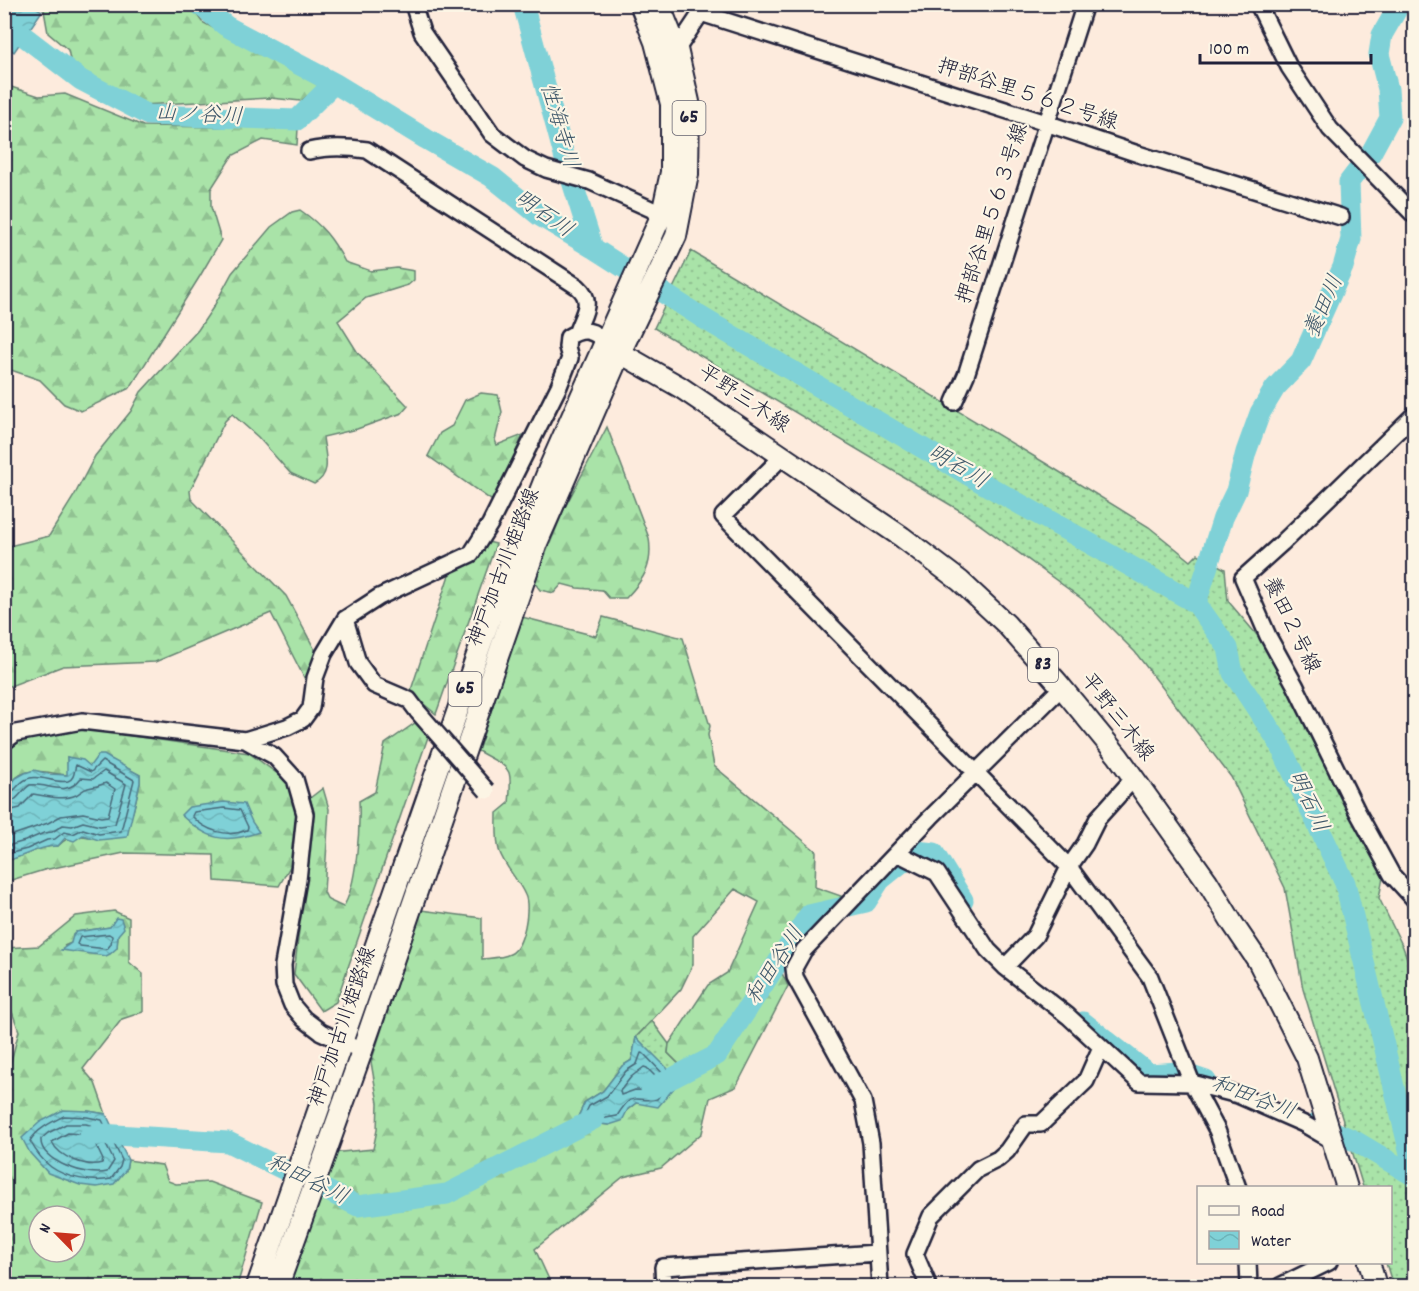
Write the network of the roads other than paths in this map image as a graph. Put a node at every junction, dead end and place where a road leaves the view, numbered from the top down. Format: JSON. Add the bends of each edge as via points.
{"nodes":[{"id":1,"x":413,"y":4,"type":"edge"},
{"id":2,"x":640,"y":4,"type":"edge"},
{"id":3,"x":659,"y":4,"type":"edge"},
{"id":4,"x":1085,"y":4,"type":"edge"},
{"id":5,"x":1258,"y":4,"type":"edge"},
{"id":6,"x":702,"y":9,"type":"edge"},
{"id":7,"x":677,"y":49,"type":"junction"},
{"id":8,"x":1046,"y":123,"type":"junction"},
{"id":9,"x":309,"y":151,"type":"dead end"},
{"id":10,"x":1414,"y":215,"type":"edge"},
{"id":11,"x":1341,"y":217,"type":"dead end"},
{"id":12,"x":660,"y":219,"type":"junction"},
{"id":13,"x":628,"y":315,"type":"junction"},
{"id":14,"x":577,"y":331,"type":"junction"},
{"id":15,"x":613,"y":348,"type":"junction"},
{"id":16,"x":954,"y":402,"type":"dead end"},
{"id":17,"x":1414,"y":415,"type":"edge"},
{"id":18,"x":783,"y":456,"type":"junction"},
{"id":19,"x":345,"y":619,"type":"junction"},
{"id":20,"x":1061,"y":688,"type":"junction"},
{"id":21,"x":245,"y":740,"type":"junction"},
{"id":22,"x":4,"y":742,"type":"edge"},
{"id":23,"x":975,"y":773,"type":"junction"},
{"id":24,"x":1133,"y":779,"type":"junction"},
{"id":25,"x":487,"y":791,"type":"dead end"},
{"id":26,"x":897,"y":853,"type":"junction"},
{"id":27,"x":1069,"y":867,"type":"junction"},
{"id":28,"x":1414,"y":899,"type":"edge"},
{"id":29,"x":1005,"y":967,"type":"junction"},
{"id":30,"x":342,"y":1041,"type":"junction"},
{"id":31,"x":1101,"y":1047,"type":"junction"},
{"id":32,"x":362,"y":1051,"type":"junction"},
{"id":33,"x":1192,"y":1083,"type":"junction"},
{"id":34,"x":1331,"y":1134,"type":"junction"},
{"id":35,"x":1237,"y":1186,"type":"edge"},
{"id":36,"x":1346,"y":1186,"type":"edge"},
{"id":37,"x":877,"y":1253,"type":"junction"},
{"id":38,"x":1248,"y":1264,"type":"edge"},
{"id":39,"x":1327,"y":1264,"type":"edge"},
{"id":40,"x":1369,"y":1264,"type":"edge"},
{"id":41,"x":257,"y":1287,"type":"edge"},
{"id":42,"x":278,"y":1287,"type":"edge"},
{"id":43,"x":664,"y":1287,"type":"edge"},
{"id":44,"x":880,"y":1287,"type":"edge"},
{"id":45,"x":924,"y":1287,"type":"edge"},
{"id":46,"x":1249,"y":1287,"type":"edge"},
{"id":47,"x":1280,"y":1287,"type":"edge"},
{"id":48,"x":1376,"y":1287,"type":"edge"}],
"edges":[{"from":1,"to":12,"type":"street","via":[[422,32],[492,134],[525,159],[589,181]]},
{"from":2,"to":12,"type":"main road","name":"神戸加古川姫路線","number":"65","via":[[655,42],[671,104],[671,172]]},
{"from":3,"to":7,"type":"main road","name":"神戸加古川姫路線","number":"65"},
{"from":4,"to":8,"type":"street","name":"押部谷里５６３号線"},
{"from":5,"to":10,"type":"street","via":[[1289,67],[1330,129]]},
{"from":6,"to":7,"type":"street"},
{"from":6,"to":8,"type":"street","name":"押部谷里５６２号線"},
{"from":7,"to":13,"type":"main road","name":"神戸加古川姫路線","number":"65","via":[[689,102],[688,174],[676,236]]},
{"from":8,"to":11,"type":"street","name":"押部谷里５６２号線"},
{"from":8,"to":16,"type":"street","name":"押部谷里５６３号線"},
{"from":9,"to":14,"type":"street","via":[[347,147],[367,150],[578,287],[588,301]]},
{"from":12,"to":13,"type":"main road","name":"神戸加古川姫路線","number":"65"},
{"from":13,"to":15,"type":"main road","name":"神戸加古川姫路線","number":"65"},
{"from":14,"to":15,"type":"street","via":[[596,333]]},
{"from":14,"to":19,"type":"street","name":"神戸加古川姫路線","via":[[568,337],[570,358],[559,386],[471,554],[379,597]]},
{"from":15,"to":18,"type":"main road","name":"平野三木線","number":"83","via":[[680,387]]},
{"from":15,"to":30,"type":"main road","name":"神戸加古川姫路線","number":"65","via":[[550,466],[491,615]]},
{"from":15,"to":32,"type":"main road","name":"神戸加古川姫路線","number":"65","via":[[537,543]]},
{"from":17,"to":28,"type":"street","name":"養田２号線","via":[[1243,578],[1268,636],[1357,811],[1392,875]]},
{"from":18,"to":20,"type":"main road","name":"平野三木線","number":"83","via":[[960,581],[1006,624]]},
{"from":18,"to":23,"type":"street","via":[[723,516]]},
{"from":19,"to":21,"type":"street","name":"神戸加古川姫路線","via":[[324,654],[315,678],[311,708],[303,720]]},
{"from":19,"to":25,"type":"street","bridge":true,"via":[[358,663],[374,685],[409,700]]},
{"from":20,"to":23,"type":"street"},
{"from":20,"to":24,"type":"main road","name":"平野三木線","number":"83"},
{"from":21,"to":22,"type":"street","name":"神戸加古川姫路線","via":[[82,722],[16,733]]},
{"from":21,"to":30,"type":"street","name":"神戸加古川姫路線","via":[[274,756],[295,779],[305,814],[283,965],[284,985],[292,1005],[304,1019]]},
{"from":23,"to":26,"type":"street"},
{"from":23,"to":27,"type":"street"},
{"from":24,"to":27,"type":"street","via":[[1098,818]]},
{"from":24,"to":34,"type":"main road","name":"平野三木線","number":"83","via":[[1207,881],[1258,961],[1307,1058]]},
{"from":26,"to":29,"type":"street","via":[[937,873],[988,950]]},
{"from":26,"to":37,"type":"street","via":[[804,950],[794,968],[816,1018],[863,1101],[871,1143]]},
{"from":27,"to":29,"type":"street","via":[[1035,936]]},
{"from":27,"to":33,"type":"street","via":[[1150,977]]},
{"from":29,"to":31,"type":"street"},
{"from":30,"to":32,"type":"street"},
{"from":30,"to":41,"type":"main road","name":"神戸加古川姫路線","number":"65"},
{"from":31,"to":33,"type":"street","via":[[1139,1082]]},
{"from":31,"to":45,"type":"street","via":[[1086,1081],[1041,1124],[1026,1124],[1007,1151],[978,1169],[931,1216],[915,1254],[927,1282]]},
{"from":32,"to":42,"type":"main road","name":"神戸加古川姫路線","number":"65"},
{"from":33,"to":34,"type":"street","via":[[1238,1095]]},
{"from":33,"to":35,"type":"street","via":[[1216,1130]]},
{"from":34,"to":36,"type":"main road","name":"平野三木線","number":"83"},
{"from":37,"to":43,"type":"street","via":[[663,1267]]},
{"from":37,"to":44,"type":"street"},
{"from":38,"to":46,"type":"street"},
{"from":39,"to":47,"type":"street"},
{"from":40,"to":48,"type":"main road"}]}
